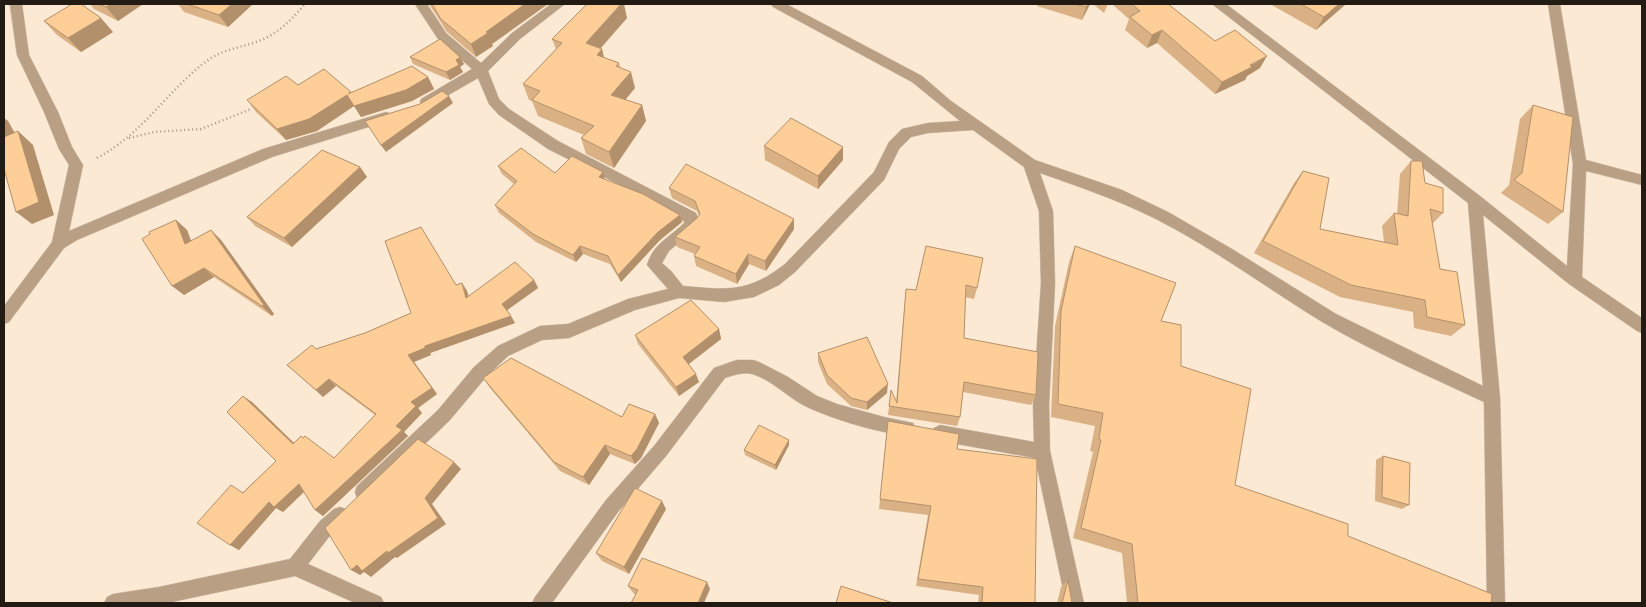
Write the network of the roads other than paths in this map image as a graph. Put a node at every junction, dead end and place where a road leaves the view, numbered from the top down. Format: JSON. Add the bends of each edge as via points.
{"nodes":[{"id":1,"x":16,"y":4,"type":"edge"},
{"id":2,"x":421,"y":4,"type":"edge"},
{"id":3,"x":559,"y":4,"type":"edge"},
{"id":4,"x":777,"y":4,"type":"edge"},
{"id":5,"x":1218,"y":4,"type":"edge"},
{"id":6,"x":1554,"y":4,"type":"edge"},
{"id":7,"x":481,"y":70,"type":"junction"},
{"id":8,"x":418,"y":106,"type":"edge"},
{"id":9,"x":400,"y":112,"type":"edge"},
{"id":10,"x":976,"y":125,"type":"junction"},
{"id":11,"x":1030,"y":164,"type":"junction"},
{"id":12,"x":1580,"y":164,"type":"junction"},
{"id":13,"x":1642,"y":180,"type":"edge"},
{"id":14,"x":1476,"y":200,"type":"junction"},
{"id":15,"x":58,"y":244,"type":"junction"},
{"id":16,"x":1574,"y":280,"type":"junction"},
{"id":17,"x":679,"y":292,"type":"junction"},
{"id":18,"x":4,"y":317,"type":"edge"},
{"id":19,"x":1642,"y":326,"type":"edge"},
{"id":20,"x":1492,"y":398,"type":"junction"},
{"id":21,"x":1042,"y":451,"type":"junction"},
{"id":22,"x":295,"y":567,"type":"junction"},
{"id":23,"x":112,"y":603,"type":"edge"},
{"id":24,"x":376,"y":603,"type":"edge"},
{"id":25,"x":542,"y":603,"type":"edge"},
{"id":26,"x":1075,"y":603,"type":"edge"},
{"id":27,"x":1496,"y":603,"type":"edge"}],
"edges":[{"from":1,"to":15,"type":"street","via":[[23,55],[76,166]]},
{"from":2,"to":7,"type":"street","via":[[442,36]]},
{"from":3,"to":7,"type":"street","via":[[516,36]]},
{"from":4,"to":10,"type":"street","via":[[916,79]]},
{"from":5,"to":14,"type":"street"},
{"from":6,"to":12,"type":"street"},
{"from":7,"to":8,"type":"street"},
{"from":7,"to":17,"type":"street","via":[[494,101],[533,133],[691,217],[693,223],[688,230],[662,248],[655,257],[654,265]]},
{"from":9,"to":15,"type":"street","via":[[268,152]]},
{"from":10,"to":11,"type":"street"},
{"from":10,"to":17,"type":"street","via":[[928,128],[907,133],[894,146],[879,176],[774,281],[754,291],[724,296]]},
{"from":11,"to":20,"type":"street","via":[[1117,194],[1163,216],[1331,319]]},
{"from":11,"to":21,"type":"street","via":[[1046,211],[1048,283],[1041,405]]},
{"from":12,"to":13,"type":"street"},
{"from":12,"to":16,"type":"street"},
{"from":14,"to":16,"type":"street"},
{"from":14,"to":20,"type":"street"},
{"from":15,"to":18,"type":"street"},
{"from":16,"to":19,"type":"street"},
{"from":17,"to":22,"type":"street","via":[[633,304],[569,331],[540,332],[503,351],[480,372],[444,415],[326,527]]},
{"from":20,"to":27,"type":"street"},
{"from":21,"to":25,"type":"street","via":[[884,425],[811,401],[753,367],[731,368],[720,373],[660,451],[612,506]]},
{"from":21,"to":26,"type":"street"},
{"from":22,"to":23,"type":"street"},
{"from":22,"to":24,"type":"street"}]}
